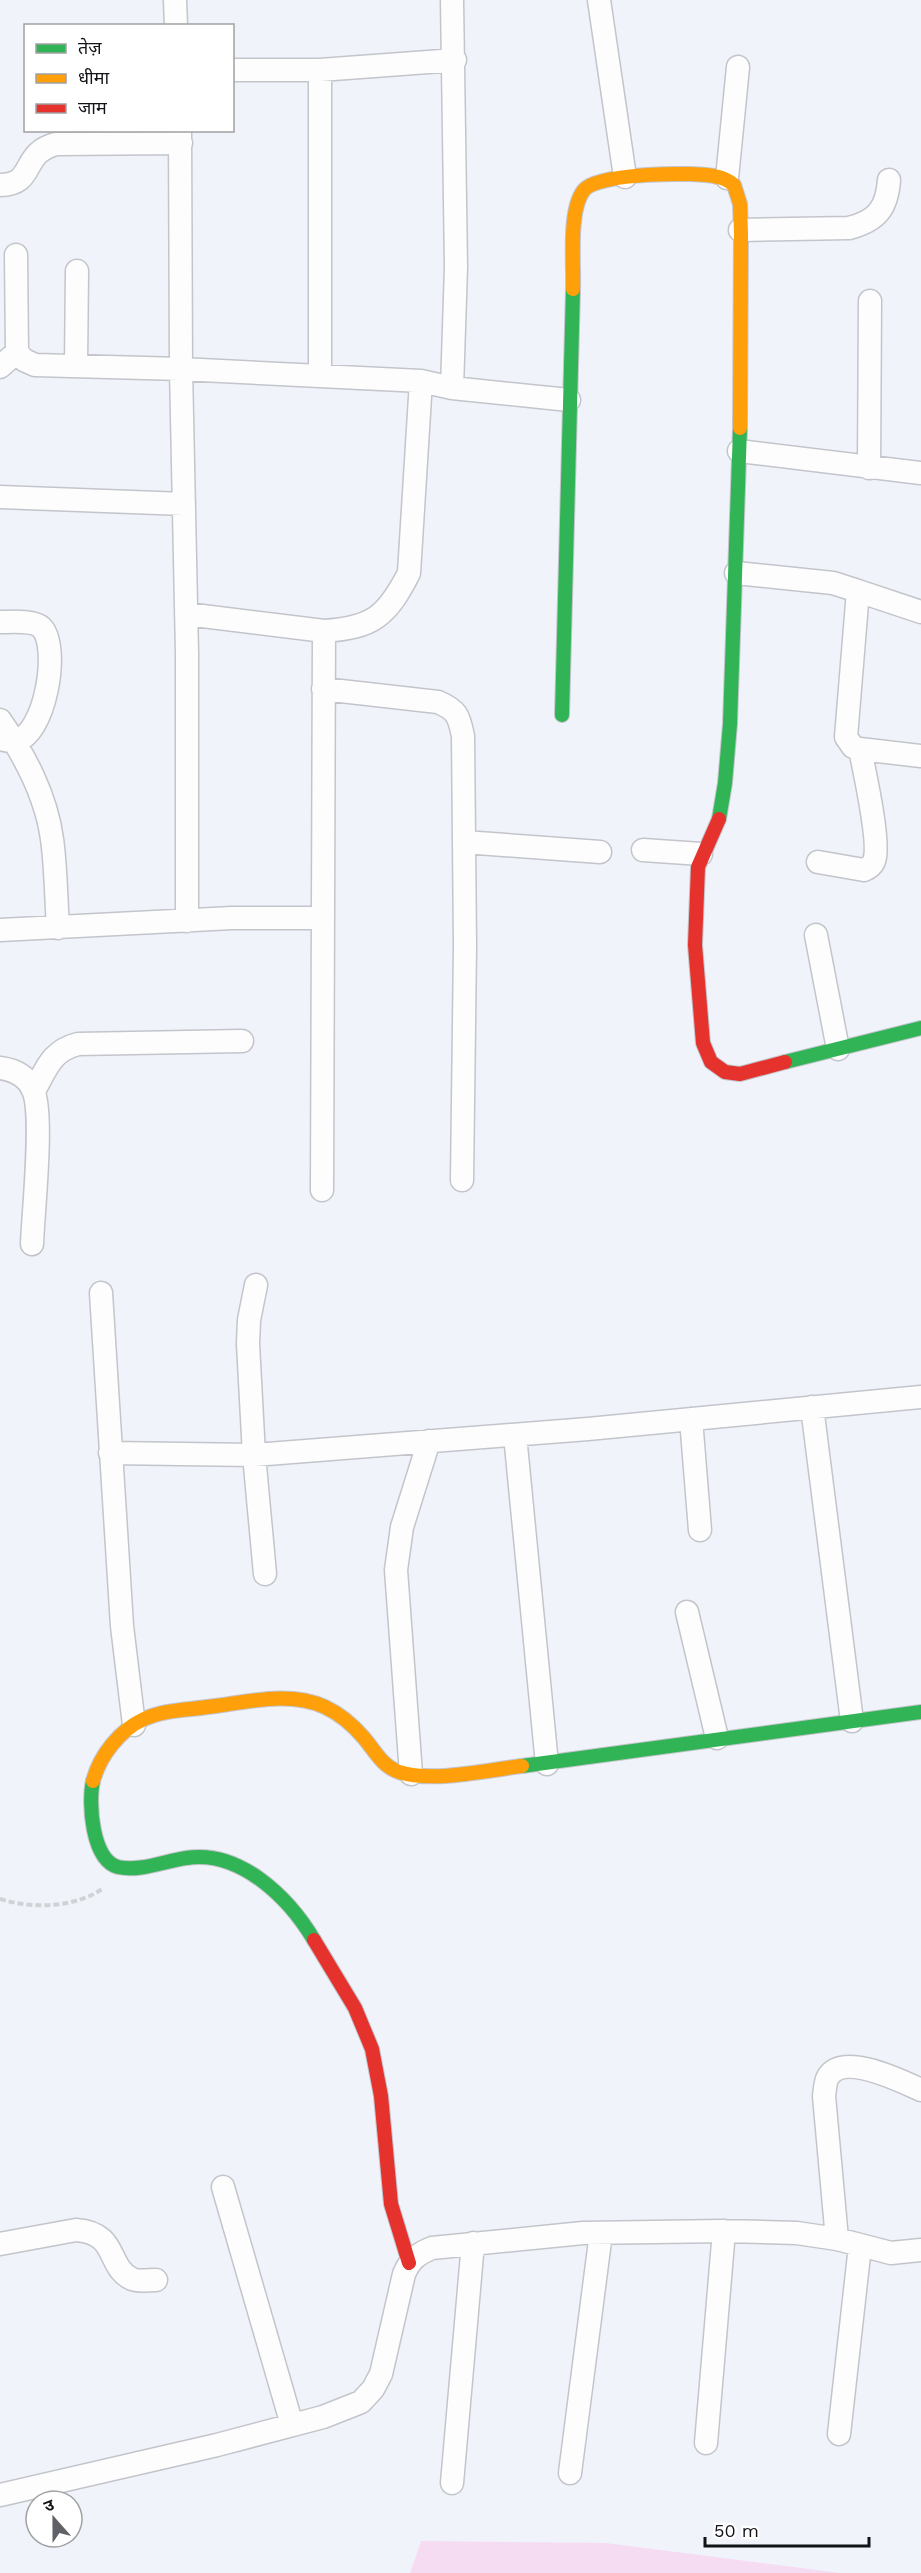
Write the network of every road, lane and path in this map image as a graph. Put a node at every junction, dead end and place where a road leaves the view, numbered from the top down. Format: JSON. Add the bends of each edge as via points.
{"nodes":[{"id":1,"x":175,"y":0,"type":"edge"},
{"id":2,"x":452,"y":0,"type":"edge"},
{"id":3,"x":598,"y":0,"type":"edge"},
{"id":4,"x":176,"y":24,"type":"edge"},
{"id":5,"x":455,"y":60,"type":"junction"},
{"id":6,"x":738,"y":67,"type":"dead end"},
{"id":7,"x":234,"y":70,"type":"edge"},
{"id":8,"x":320,"y":70,"type":"junction"},
{"id":9,"x":181,"y":137,"type":"edge"},
{"id":10,"x":625,"y":177,"type":"junction"},
{"id":11,"x":727,"y":178,"type":"junction"},
{"id":12,"x":889,"y":180,"type":"dead end"},
{"id":13,"x":0,"y":185,"type":"edge"},
{"id":14,"x":740,"y":230,"type":"junction"},
{"id":15,"x":16,"y":255,"type":"dead end"},
{"id":16,"x":77,"y":271,"type":"dead end"},
{"id":17,"x":870,"y":301,"type":"dead end"},
{"id":18,"x":9,"y":359,"type":"edge"},
{"id":19,"x":76,"y":366,"type":"junction"},
{"id":20,"x":181,"y":369,"type":"junction"},
{"id":21,"x":320,"y":376,"type":"junction"},
{"id":22,"x":421,"y":381,"type":"junction"},
{"id":23,"x":452,"y":388,"type":"junction"},
{"id":24,"x":569,"y":400,"type":"junction"},
{"id":25,"x":739,"y":451,"type":"junction"},
{"id":26,"x":869,"y":468,"type":"junction"},
{"id":27,"x":921,"y":473,"type":"edge"},
{"id":28,"x":0,"y":497,"type":"edge"},
{"id":29,"x":184,"y":504,"type":"junction"},
{"id":30,"x":736,"y":573,"type":"junction"},
{"id":31,"x":858,"y":591,"type":"junction"},
{"id":32,"x":921,"y":612,"type":"edge"},
{"id":33,"x":186,"y":614,"type":"junction"},
{"id":34,"x":0,"y":622,"type":"edge"},
{"id":35,"x":324,"y":631,"type":"junction"},
{"id":36,"x":323,"y":689,"type":"junction"},
{"id":37,"x":562,"y":716,"type":"dead end"},
{"id":38,"x":0,"y":720,"type":"edge"},
{"id":39,"x":7,"y":740,"type":"edge"},
{"id":40,"x":860,"y":749,"type":"junction"},
{"id":41,"x":921,"y":756,"type":"edge"},
{"id":42,"x":464,"y":842,"type":"junction"},
{"id":43,"x":643,"y":849,"type":"dead end"},
{"id":44,"x":600,"y":852,"type":"dead end"},
{"id":45,"x":701,"y":854,"type":"junction"},
{"id":46,"x":818,"y":862,"type":"dead end"},
{"id":47,"x":322,"y":918,"type":"junction"},
{"id":48,"x":187,"y":921,"type":"junction"},
{"id":49,"x":58,"y":928,"type":"junction"},
{"id":50,"x":0,"y":930,"type":"edge"},
{"id":51,"x":816,"y":935,"type":"dead end"},
{"id":52,"x":921,"y":1028,"type":"edge"},
{"id":53,"x":242,"y":1041,"type":"dead end"},
{"id":54,"x":838,"y":1049,"type":"junction"},
{"id":55,"x":0,"y":1068,"type":"edge"},
{"id":56,"x":34,"y":1091,"type":"junction"},
{"id":57,"x":462,"y":1180,"type":"dead end"},
{"id":58,"x":322,"y":1190,"type":"dead end"},
{"id":59,"x":32,"y":1244,"type":"dead end"},
{"id":60,"x":256,"y":1285,"type":"dead end"},
{"id":61,"x":101,"y":1293,"type":"dead end"},
{"id":62,"x":921,"y":1397,"type":"edge"},
{"id":63,"x":812,"y":1407,"type":"junction"},
{"id":64,"x":691,"y":1419,"type":"junction"},
{"id":65,"x":515,"y":1435,"type":"junction"},
{"id":66,"x":429,"y":1441,"type":"junction"},
{"id":67,"x":110,"y":1453,"type":"junction"},
{"id":68,"x":254,"y":1455,"type":"junction"},
{"id":69,"x":700,"y":1530,"type":"dead end"},
{"id":70,"x":265,"y":1574,"type":"dead end"},
{"id":71,"x":687,"y":1612,"type":"dead end"},
{"id":72,"x":921,"y":1712,"type":"edge"},
{"id":73,"x":852,"y":1721,"type":"junction"},
{"id":74,"x":134,"y":1725,"type":"junction"},
{"id":75,"x":717,"y":1737,"type":"junction"},
{"id":76,"x":547,"y":1764,"type":"junction"},
{"id":77,"x":411,"y":1774,"type":"junction"},
{"id":78,"x":120,"y":1868,"type":"junction"},
{"id":79,"x":0,"y":1899,"type":"edge"},
{"id":80,"x":921,"y":2090,"type":"edge"},
{"id":81,"x":223,"y":2187,"type":"dead end"},
{"id":82,"x":724,"y":2231,"type":"junction"},
{"id":83,"x":601,"y":2233,"type":"junction"},
{"id":84,"x":837,"y":2239,"type":"junction"},
{"id":85,"x":474,"y":2243,"type":"junction"},
{"id":86,"x":0,"y":2244,"type":"edge"},
{"id":87,"x":860,"y":2246,"type":"junction"},
{"id":88,"x":921,"y":2250,"type":"edge"},
{"id":89,"x":409,"y":2263,"type":"junction"},
{"id":90,"x":156,"y":2280,"type":"dead end"},
{"id":91,"x":292,"y":2425,"type":"junction"},
{"id":92,"x":839,"y":2434,"type":"dead end"},
{"id":93,"x":706,"y":2443,"type":"dead end"},
{"id":94,"x":570,"y":2473,"type":"dead end"},
{"id":95,"x":452,"y":2483,"type":"dead end"},
{"id":96,"x":0,"y":2495,"type":"edge"}],
"edges":[{"from":1,"to":4,"type":"street"},
{"from":2,"to":5,"type":"street"},
{"from":3,"to":10,"type":"street"},
{"from":5,"to":8,"type":"street"},
{"from":5,"to":23,"type":"street"},
{"from":6,"to":11,"type":"street"},
{"from":7,"to":8,"type":"street"},
{"from":8,"to":21,"type":"street"},
{"from":9,"to":13,"type":"street","via":[[56,144],[36,153],[18,181]]},
{"from":9,"to":20,"type":"street"},
{"from":10,"to":11,"type":"street"},
{"from":10,"to":24,"type":"street","via":[[589,184],[575,208]]},
{"from":11,"to":14,"type":"street","via":[[735,186]]},
{"from":12,"to":14,"type":"street","via":[[888,197],[866,224],[849,228]]},
{"from":14,"to":25,"type":"street"},
{"from":15,"to":18,"type":"street"},
{"from":16,"to":19,"type":"street"},
{"from":17,"to":26,"type":"street"},
{"from":18,"to":19,"type":"street","via":[[35,365]]},
{"from":19,"to":20,"type":"street"},
{"from":20,"to":21,"type":"street"},
{"from":20,"to":29,"type":"street"},
{"from":21,"to":22,"type":"street"},
{"from":22,"to":23,"type":"street"},
{"from":22,"to":35,"type":"street","via":[[409,573],[386,611],[372,621],[346,630]]},
{"from":23,"to":24,"type":"street"},
{"from":24,"to":37,"type":"street"},
{"from":25,"to":26,"type":"street"},
{"from":25,"to":30,"type":"street"},
{"from":26,"to":27,"type":"street"},
{"from":28,"to":29,"type":"street"},
{"from":29,"to":33,"type":"street"},
{"from":30,"to":31,"type":"street","via":[[833,583]]},
{"from":30,"to":45,"type":"street","via":[[731,718],[723,800],[713,837]]},
{"from":31,"to":32,"type":"street"},
{"from":31,"to":40,"type":"street","via":[[845,730],[849,742]]},
{"from":33,"to":35,"type":"street"},
{"from":33,"to":48,"type":"street"},
{"from":34,"to":39,"type":"street","via":[[42,628],[48,647],[48,685],[37,721],[25,736]]},
{"from":35,"to":36,"type":"street"},
{"from":36,"to":42,"type":"street","via":[[438,702],[452,708],[460,720],[463,736]]},
{"from":36,"to":47,"type":"street"},
{"from":38,"to":39,"type":"street"},
{"from":39,"to":49,"type":"street","via":[[37,783],[45,807],[52,838]]},
{"from":40,"to":41,"type":"street"},
{"from":40,"to":46,"type":"street","via":[[869,792],[874,860],[864,870]]},
{"from":42,"to":44,"type":"street"},
{"from":42,"to":57,"type":"street"},
{"from":43,"to":45,"type":"street"},
{"from":45,"to":54,"type":"street","via":[[695,945],[703,1043],[714,1068],[740,1074]]},
{"from":47,"to":48,"type":"street"},
{"from":47,"to":58,"type":"street"},
{"from":48,"to":49,"type":"street"},
{"from":49,"to":50,"type":"street"},
{"from":51,"to":54,"type":"street"},
{"from":52,"to":54,"type":"street"},
{"from":53,"to":56,"type":"street","via":[[64,1047],[54,1056]]},
{"from":55,"to":56,"type":"street","via":[[26,1078]]},
{"from":56,"to":59,"type":"street","via":[[38,1115]]},
{"from":60,"to":68,"type":"street","via":[[248,1344]]},
{"from":61,"to":67,"type":"street"},
{"from":62,"to":63,"type":"street"},
{"from":63,"to":64,"type":"street"},
{"from":63,"to":73,"type":"street"},
{"from":64,"to":65,"type":"street"},
{"from":64,"to":69,"type":"street"},
{"from":65,"to":66,"type":"street"},
{"from":65,"to":76,"type":"street"},
{"from":66,"to":68,"type":"street"},
{"from":66,"to":77,"type":"street","via":[[402,1527],[396,1570]]},
{"from":67,"to":68,"type":"street"},
{"from":67,"to":74,"type":"street","via":[[122,1626]]},
{"from":68,"to":70,"type":"street"},
{"from":71,"to":75,"type":"street"},
{"from":72,"to":73,"type":"street"},
{"from":73,"to":75,"type":"street"},
{"from":74,"to":77,"type":"street","via":[[148,1717],[234,1703],[318,1703],[344,1718],[393,1770]]},
{"from":74,"to":78,"type":"street","via":[[98,1766],[92,1784],[91,1806],[102,1855],[110,1865]]},
{"from":75,"to":76,"type":"street"},
{"from":76,"to":77,"type":"street","via":[[441,1775]]},
{"from":78,"to":79,"type":"path","via":[[112,1883],[73,1902],[50,1905]]},
{"from":78,"to":89,"type":"street","via":[[175,1858],[203,1857],[222,1862],[264,1881],[284,1897],[304,1922],[369,2037],[380,2091],[390,2198]]},
{"from":80,"to":84,"type":"street","via":[[856,2067],[832,2072],[826,2079],[824,2096]]},
{"from":81,"to":91,"type":"street"},
{"from":82,"to":83,"type":"street"},
{"from":82,"to":84,"type":"street","via":[[797,2233]]},
{"from":82,"to":93,"type":"street"},
{"from":83,"to":85,"type":"street"},
{"from":83,"to":94,"type":"street"},
{"from":84,"to":87,"type":"street"},
{"from":85,"to":89,"type":"street","via":[[432,2248],[417,2254]]},
{"from":85,"to":95,"type":"street"},
{"from":86,"to":90,"type":"street","via":[[85,2231],[106,2244],[131,2279]]},
{"from":87,"to":88,"type":"street","via":[[891,2253]]},
{"from":87,"to":92,"type":"street"},
{"from":89,"to":91,"type":"street","via":[[387,2355],[374,2389],[361,2402],[344,2410]]},
{"from":91,"to":96,"type":"street"}]}
